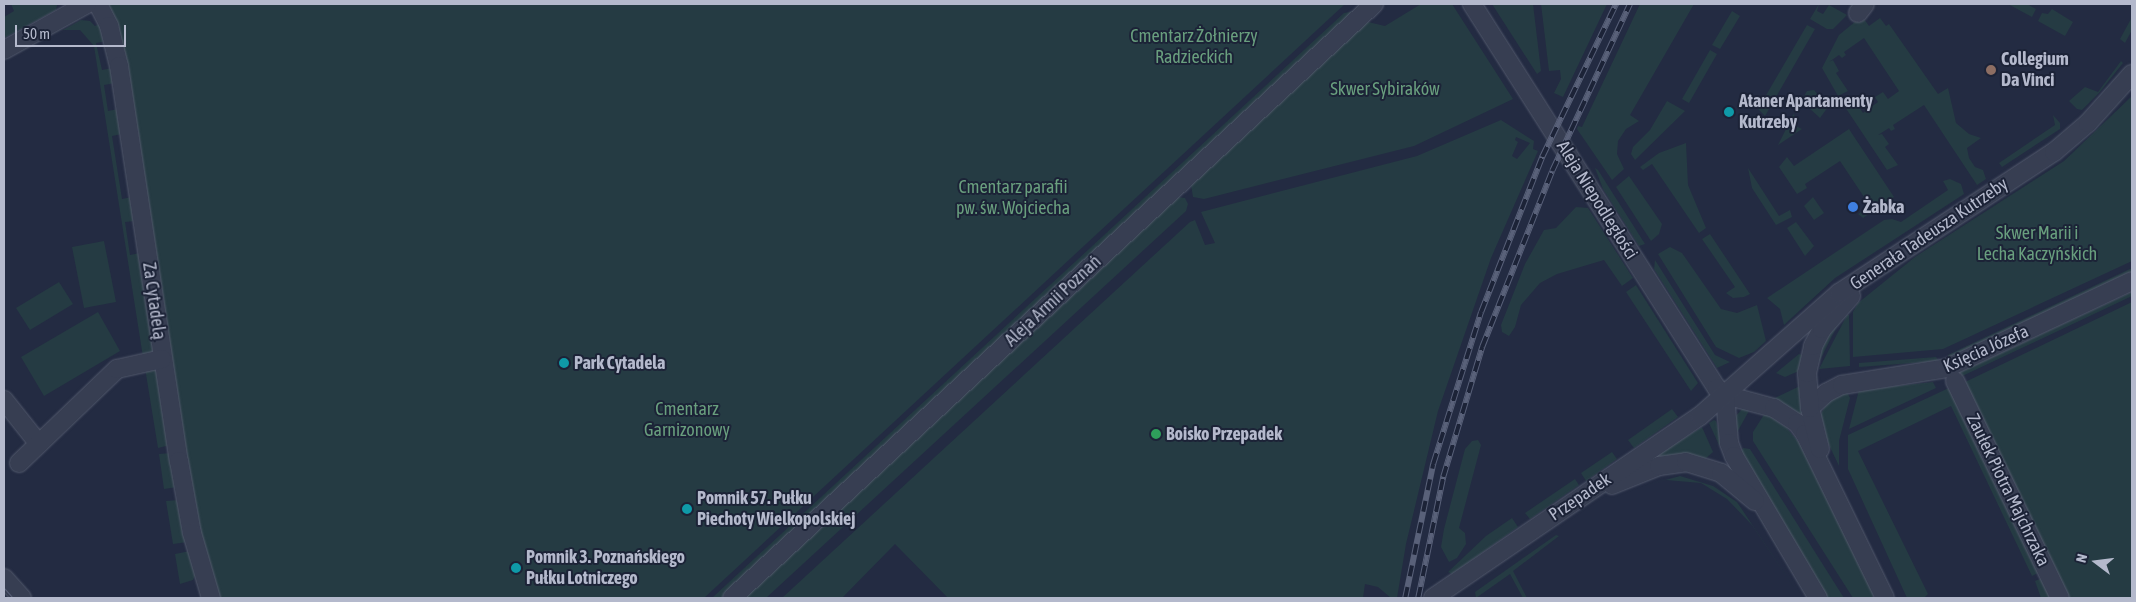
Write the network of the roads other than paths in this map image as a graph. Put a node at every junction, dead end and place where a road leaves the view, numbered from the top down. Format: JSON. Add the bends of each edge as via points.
{"nodes":[{"id":1,"x":87,"y":4,"type":"edge"},
{"id":2,"x":1374,"y":4,"type":"edge"},
{"id":3,"x":1472,"y":4,"type":"edge"},
{"id":4,"x":105,"y":7,"type":"edge"},
{"id":5,"x":4,"y":50,"type":"edge"},
{"id":6,"x":2132,"y":74,"type":"edge"},
{"id":7,"x":1868,"y":276,"type":"junction"},
{"id":8,"x":2132,"y":281,"type":"edge"},
{"id":9,"x":162,"y":359,"type":"junction"},
{"id":10,"x":1955,"y":382,"type":"dead end"},
{"id":11,"x":1725,"y":395,"type":"junction"},
{"id":12,"x":4,"y":400,"type":"edge"},
{"id":13,"x":1810,"y":408,"type":"junction"},
{"id":14,"x":39,"y":444,"type":"junction"},
{"id":15,"x":19,"y":463,"type":"dead end"},
{"id":16,"x":1826,"y":474,"type":"junction"},
{"id":17,"x":1571,"y":503,"type":"junction"},
{"id":18,"x":1761,"y":506,"type":"junction"},
{"id":19,"x":4,"y":578,"type":"edge"},
{"id":20,"x":22,"y":598,"type":"edge"},
{"id":21,"x":211,"y":598,"type":"edge"},
{"id":22,"x":732,"y":598,"type":"edge"},
{"id":23,"x":1433,"y":598,"type":"edge"},
{"id":24,"x":1818,"y":598,"type":"edge"},
{"id":25,"x":1885,"y":598,"type":"edge"},
{"id":26,"x":2060,"y":598,"type":"edge"}],
"edges":[{"from":1,"to":5,"type":"street"},
{"from":2,"to":22,"type":"street","name":"Aleja Armii Poznań"},
{"from":3,"to":11,"type":"street","name":"Aleja Niepodległości","via":[[1710,378]]},
{"from":4,"to":9,"type":"street","name":"Za Cytadelą","via":[[119,66]]},
{"from":6,"to":7,"type":"street","name":"Generała Tadeusza Kutrzeby","via":[[2088,124],[2054,152]]},
{"from":7,"to":11,"type":"street","name":"Generała Tadeusza Kutrzeby","via":[[1839,293]]},
{"from":7,"to":13,"type":"street","via":[[1822,329],[1813,346],[1807,376]]},
{"from":8,"to":13,"type":"street","name":"Księcia Józefa","via":[[1947,368],[1842,385],[1826,393]]},
{"from":9,"to":14,"type":"street","via":[[117,369]]},
{"from":9,"to":21,"type":"street","name":"Za Cytadelą","via":[[192,533]]},
{"from":10,"to":26,"type":"street","name":"Zaułek Piotra Majchrzaka"},
{"from":11,"to":16,"type":"street","via":[[1765,403],[1796,423]]},
{"from":11,"to":17,"type":"street","name":"Przepadek","via":[[1700,416]]},
{"from":11,"to":18,"type":"street","via":[[1729,443]]},
{"from":12,"to":14,"type":"street"},
{"from":13,"to":16,"type":"street"},
{"from":14,"to":15,"type":"street"},
{"from":16,"to":25,"type":"street"},
{"from":17,"to":18,"type":"street","via":[[1659,466],[1686,462],[1721,473]]},
{"from":17,"to":23,"type":"street","name":"Przepadek"},
{"from":18,"to":24,"type":"street"},
{"from":19,"to":20,"type":"street"}]}
